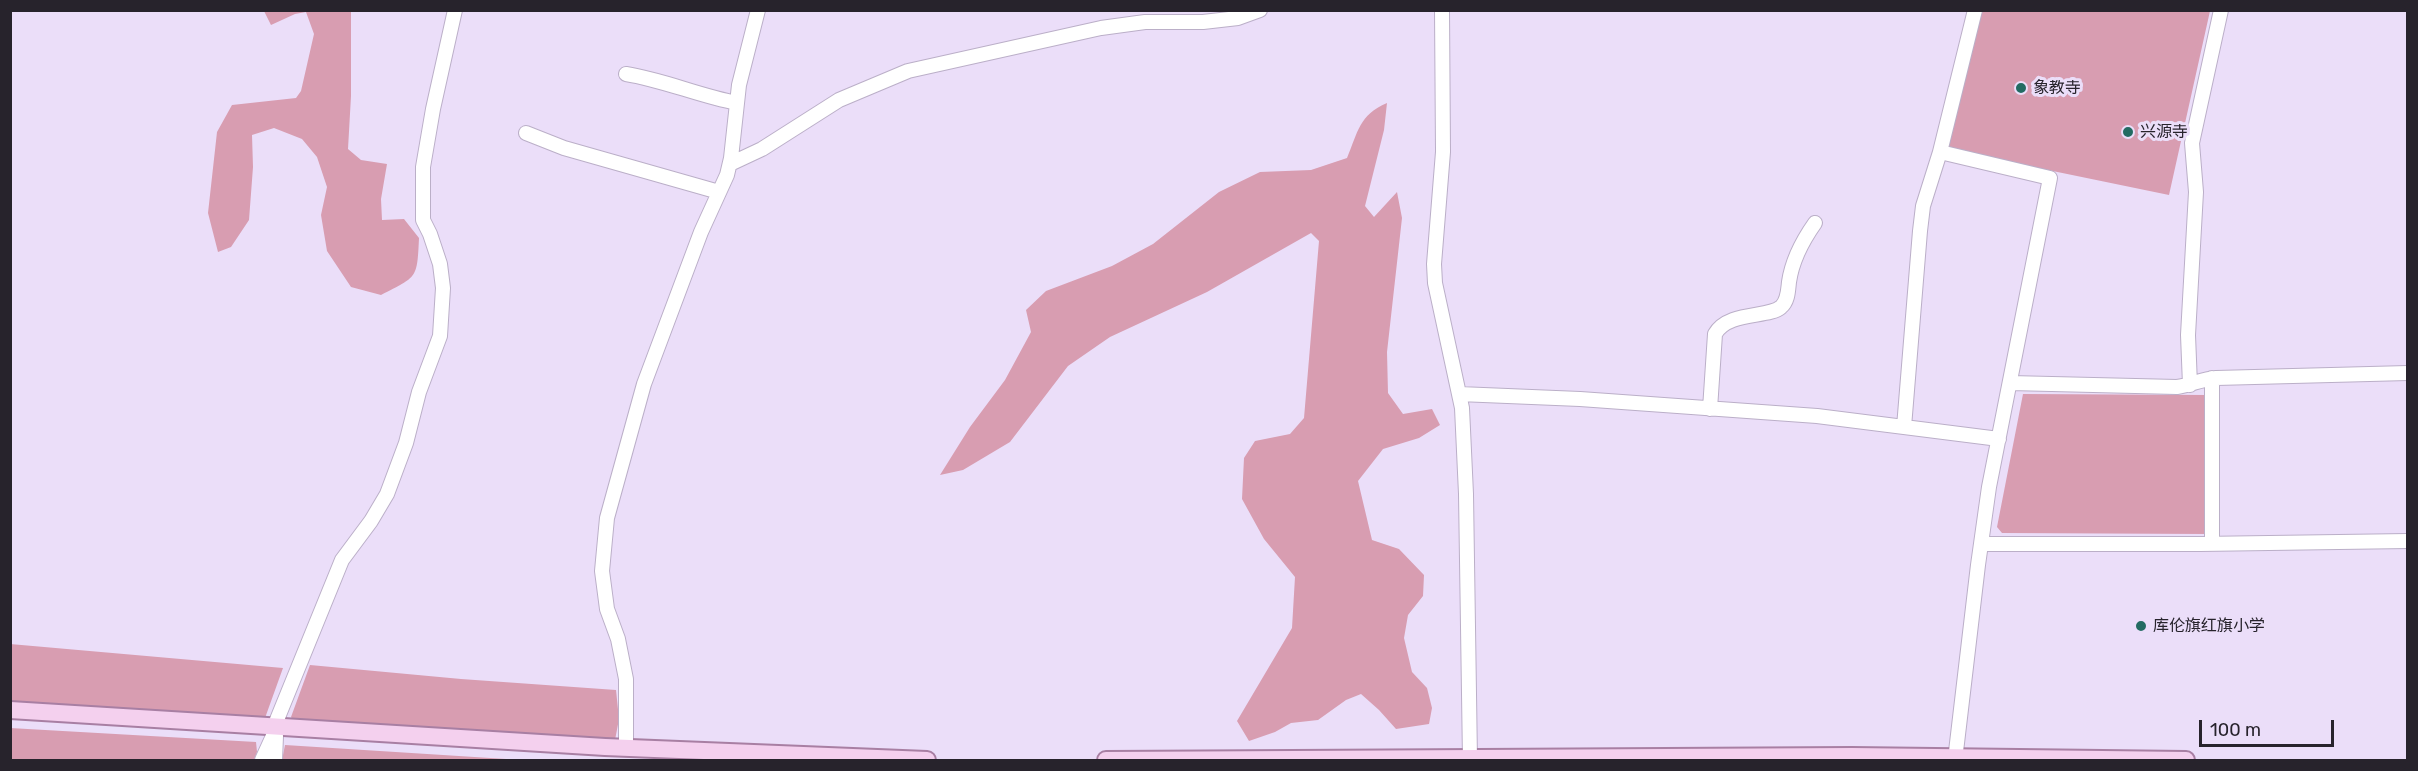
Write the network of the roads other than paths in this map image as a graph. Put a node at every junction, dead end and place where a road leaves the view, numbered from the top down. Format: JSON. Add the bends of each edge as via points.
{"nodes":[{"id":1,"x":455,"y":10,"type":"edge"},
{"id":2,"x":758,"y":10,"type":"edge"},
{"id":3,"x":1260,"y":10,"type":"edge"},
{"id":4,"x":1442,"y":10,"type":"edge"},
{"id":5,"x":1975,"y":10,"type":"edge"},
{"id":6,"x":2222,"y":10,"type":"edge"},
{"id":7,"x":1135,"y":17,"type":"edge"},
{"id":8,"x":626,"y":74,"type":"dead end"},
{"id":9,"x":737,"y":103,"type":"junction"},
{"id":10,"x":526,"y":133,"type":"dead end"},
{"id":11,"x":1940,"y":152,"type":"junction"},
{"id":12,"x":730,"y":164,"type":"junction"},
{"id":13,"x":719,"y":192,"type":"junction"},
{"id":14,"x":1815,"y":223,"type":"dead end"},
{"id":15,"x":2408,"y":373,"type":"edge"},
{"id":16,"x":2212,"y":378,"type":"junction"},
{"id":17,"x":2010,"y":383,"type":"junction"},
{"id":18,"x":2190,"y":385,"type":"junction"},
{"id":19,"x":1459,"y":394,"type":"junction"},
{"id":20,"x":1710,"y":409,"type":"junction"},
{"id":21,"x":1904,"y":427,"type":"junction"},
{"id":22,"x":1999,"y":439,"type":"junction"},
{"id":23,"x":2408,"y":541,"type":"edge"},
{"id":24,"x":1981,"y":544,"type":"junction"},
{"id":25,"x":2212,"y":544,"type":"junction"},
{"id":26,"x":10,"y":711,"type":"edge"},
{"id":27,"x":10,"y":719,"type":"edge"},
{"id":28,"x":274,"y":733,"type":"junction"},
{"id":29,"x":627,"y":748,"type":"junction"},
{"id":30,"x":1470,"y":759,"type":"edge"},
{"id":31,"x":1955,"y":759,"type":"edge"},
{"id":32,"x":262,"y":760,"type":"edge"},
{"id":33,"x":275,"y":760,"type":"edge"},
{"id":34,"x":663,"y":760,"type":"edge"},
{"id":35,"x":927,"y":760,"type":"edge"},
{"id":36,"x":1107,"y":760,"type":"edge"},
{"id":37,"x":2186,"y":760,"type":"edge"}],
"edges":[{"from":1,"to":28,"type":"street","via":[[423,167],[423,220],[440,264],[443,288],[440,336],[387,494],[342,560]]},
{"from":2,"to":9,"type":"street"},
{"from":3,"to":7,"type":"street","via":[[1238,18],[1203,22]]},
{"from":4,"to":19,"type":"street","via":[[1443,152],[1434,274]]},
{"from":5,"to":11,"type":"street"},
{"from":6,"to":18,"type":"street","via":[[2192,143],[2196,192],[2188,335]]},
{"from":7,"to":12,"type":"street","via":[[908,71],[839,100],[762,149]]},
{"from":8,"to":9,"type":"street"},
{"from":9,"to":12,"type":"street"},
{"from":10,"to":13,"type":"street","via":[[564,148]]},
{"from":11,"to":17,"type":"street","via":[[2050,178]]},
{"from":11,"to":21,"type":"street","via":[[1923,206]]},
{"from":12,"to":13,"type":"street"},
{"from":13,"to":29,"type":"street","via":[[696,242],[645,384],[607,518],[602,571],[607,609],[626,679]]},
{"from":14,"to":20,"type":"street","via":[[1790,272],[1786,302],[1779,310],[1752,314],[1719,326],[1715,334]]},
{"from":15,"to":16,"type":"street"},
{"from":16,"to":18,"type":"street"},
{"from":16,"to":25,"type":"street"},
{"from":17,"to":18,"type":"street"},
{"from":17,"to":22,"type":"street"},
{"from":19,"to":20,"type":"street"},
{"from":19,"to":30,"type":"street","via":[[1466,474]]},
{"from":20,"to":21,"type":"street"},
{"from":21,"to":22,"type":"street"},
{"from":22,"to":24,"type":"street"},
{"from":23,"to":25,"type":"street"},
{"from":24,"to":25,"type":"street"},
{"from":24,"to":31,"type":"street"},
{"from":26,"to":28,"type":"main road"},
{"from":27,"to":28,"type":"main road"},
{"from":28,"to":29,"type":"main road"},
{"from":28,"to":32,"type":"street"},
{"from":28,"to":33,"type":"street"},
{"from":28,"to":34,"type":"main road"},
{"from":29,"to":35,"type":"main road"},
{"from":30,"to":31,"type":"main road"},
{"from":30,"to":36,"type":"main road"},
{"from":31,"to":37,"type":"main road"}]}
